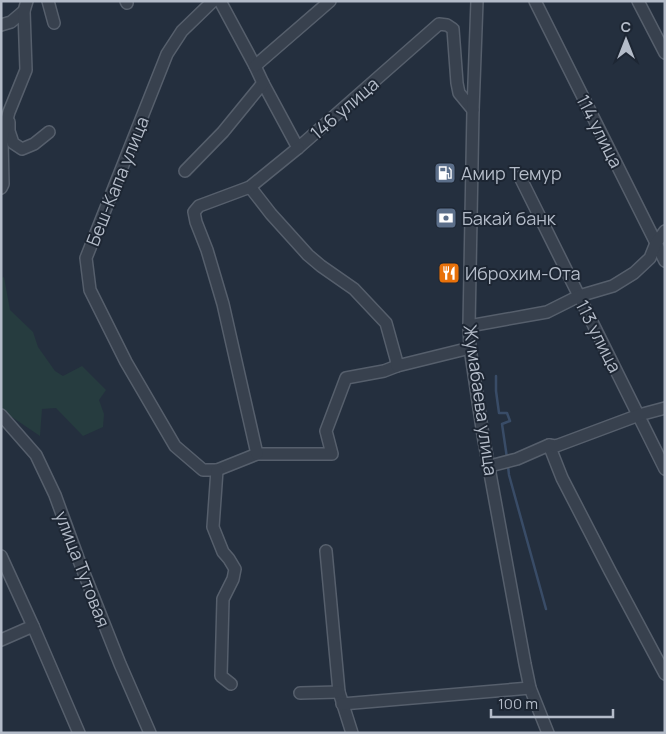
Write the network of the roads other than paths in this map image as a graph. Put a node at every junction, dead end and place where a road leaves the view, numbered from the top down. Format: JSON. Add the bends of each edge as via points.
{"nodes":[{"id":1,"x":48,"y":1,"type":"edge"},
{"id":2,"x":213,"y":1,"type":"edge"},
{"id":3,"x":220,"y":1,"type":"edge"},
{"id":4,"x":330,"y":1,"type":"edge"},
{"id":5,"x":478,"y":1,"type":"edge"},
{"id":6,"x":535,"y":1,"type":"edge"},
{"id":7,"x":638,"y":1,"type":"edge"},
{"id":8,"x":26,"y":6,"type":"edge"},
{"id":9,"x":54,"y":23,"type":"dead end"},
{"id":10,"x":1,"y":25,"type":"edge"},
{"id":11,"x":665,"y":52,"type":"edge"},
{"id":12,"x":255,"y":66,"type":"junction"},
{"id":13,"x":263,"y":83,"type":"junction"},
{"id":14,"x":473,"y":110,"type":"junction"},
{"id":15,"x":9,"y":112,"type":"junction"},
{"id":16,"x":49,"y":132,"type":"dead end"},
{"id":17,"x":298,"y":148,"type":"junction"},
{"id":18,"x":185,"y":171,"type":"dead end"},
{"id":19,"x":520,"y":177,"type":"dead end"},
{"id":20,"x":250,"y":187,"type":"junction"},
{"id":21,"x":1,"y":188,"type":"edge"},
{"id":22,"x":665,"y":231,"type":"edge"},
{"id":23,"x":656,"y":243,"type":"junction"},
{"id":24,"x":665,"y":261,"type":"edge"},
{"id":25,"x":579,"y":296,"type":"junction"},
{"id":26,"x":469,"y":326,"type":"junction"},
{"id":27,"x":470,"y":348,"type":"junction"},
{"id":28,"x":397,"y":366,"type":"junction"},
{"id":29,"x":665,"y":408,"type":"edge"},
{"id":30,"x":1,"y":415,"type":"edge"},
{"id":31,"x":639,"y":416,"type":"junction"},
{"id":32,"x":549,"y":445,"type":"junction"},
{"id":33,"x":257,"y":454,"type":"junction"},
{"id":34,"x":490,"y":466,"type":"junction"},
{"id":35,"x":665,"y":468,"type":"edge"},
{"id":36,"x":218,"y":470,"type":"junction"},
{"id":37,"x":326,"y":551,"type":"dead end"},
{"id":38,"x":1,"y":556,"type":"edge"},
{"id":39,"x":33,"y":626,"type":"junction"},
{"id":40,"x":1,"y":640,"type":"edge"},
{"id":41,"x":665,"y":674,"type":"edge"},
{"id":42,"x":231,"y":684,"type":"dead end"},
{"id":43,"x":530,"y":688,"type":"junction"},
{"id":44,"x":339,"y":692,"type":"junction"},
{"id":45,"x":300,"y":693,"type":"dead end"},
{"id":46,"x":342,"y":704,"type":"junction"},
{"id":47,"x":79,"y":733,"type":"edge"},
{"id":48,"x":150,"y":733,"type":"edge"},
{"id":49,"x":352,"y":733,"type":"edge"},
{"id":50,"x":548,"y":733,"type":"edge"}],
"edges":[{"from":1,"to":9,"type":"street"},
{"from":2,"to":36,"type":"street","name":"Беш-Капа улица","via":[[182,31],[167,54],[86,258],[90,290],[126,362],[176,446],[203,470]]},
{"from":3,"to":12,"type":"street","name":"146 улица"},
{"from":4,"to":12,"type":"street"},
{"from":5,"to":14,"type":"street","name":"Жумабаева улица"},
{"from":6,"to":23,"type":"street","name":"114 улица"},
{"from":7,"to":11,"type":"street"},
{"from":8,"to":10,"type":"street","via":[[11,22]]},
{"from":8,"to":15,"type":"street","via":[[26,70]]},
{"from":12,"to":13,"type":"street","name":"146 улица"},
{"from":13,"to":17,"type":"street","name":"146 улица"},
{"from":13,"to":18,"type":"street","via":[[224,132]]},
{"from":14,"to":17,"type":"street","name":"146 улица","via":[[459,93],[453,29],[439,24]]},
{"from":14,"to":26,"type":"street","name":"Жумабаева улица"},
{"from":15,"to":16,"type":"street","via":[[13,143],[22,149]]},
{"from":15,"to":21,"type":"street","via":[[2,138]]},
{"from":17,"to":20,"type":"street"},
{"from":19,"to":25,"type":"street","name":"113 улица"},
{"from":20,"to":28,"type":"street","via":[[308,255],[354,289],[386,323]]},
{"from":20,"to":33,"type":"street","via":[[199,206],[194,212],[223,304]]},
{"from":22,"to":23,"type":"street"},
{"from":23,"to":24,"type":"street","name":"114 улица"},
{"from":23,"to":25,"type":"street","via":[[650,258],[634,273],[613,286]]},
{"from":25,"to":26,"type":"street","via":[[547,312]]},
{"from":25,"to":31,"type":"street","name":"113 улица"},
{"from":26,"to":27,"type":"street","name":"Жумабаева улица"},
{"from":27,"to":28,"type":"street"},
{"from":27,"to":34,"type":"street","name":"Жумабаева улица"},
{"from":28,"to":33,"type":"street","via":[[346,378],[326,431],[332,454]]},
{"from":29,"to":31,"type":"street"},
{"from":30,"to":48,"type":"street","name":"улица Тутовая","via":[[36,455],[55,495]]},
{"from":31,"to":32,"type":"street","via":[[556,446]]},
{"from":31,"to":35,"type":"street","name":"113 улица"},
{"from":32,"to":34,"type":"street"},
{"from":32,"to":41,"type":"street","via":[[562,478]]},
{"from":33,"to":36,"type":"street"},
{"from":34,"to":43,"type":"street","name":"Жумабаева улица"},
{"from":36,"to":42,"type":"street","via":[[213,527],[223,552],[235,568],[224,598],[222,634],[221,676]]},
{"from":37,"to":44,"type":"street"},
{"from":38,"to":39,"type":"street"},
{"from":39,"to":40,"type":"street"},
{"from":39,"to":47,"type":"street"},
{"from":43,"to":46,"type":"street"},
{"from":43,"to":50,"type":"street","name":"Жумабаева улица"},
{"from":44,"to":45,"type":"street"},
{"from":44,"to":46,"type":"street"},
{"from":46,"to":49,"type":"street"}]}
